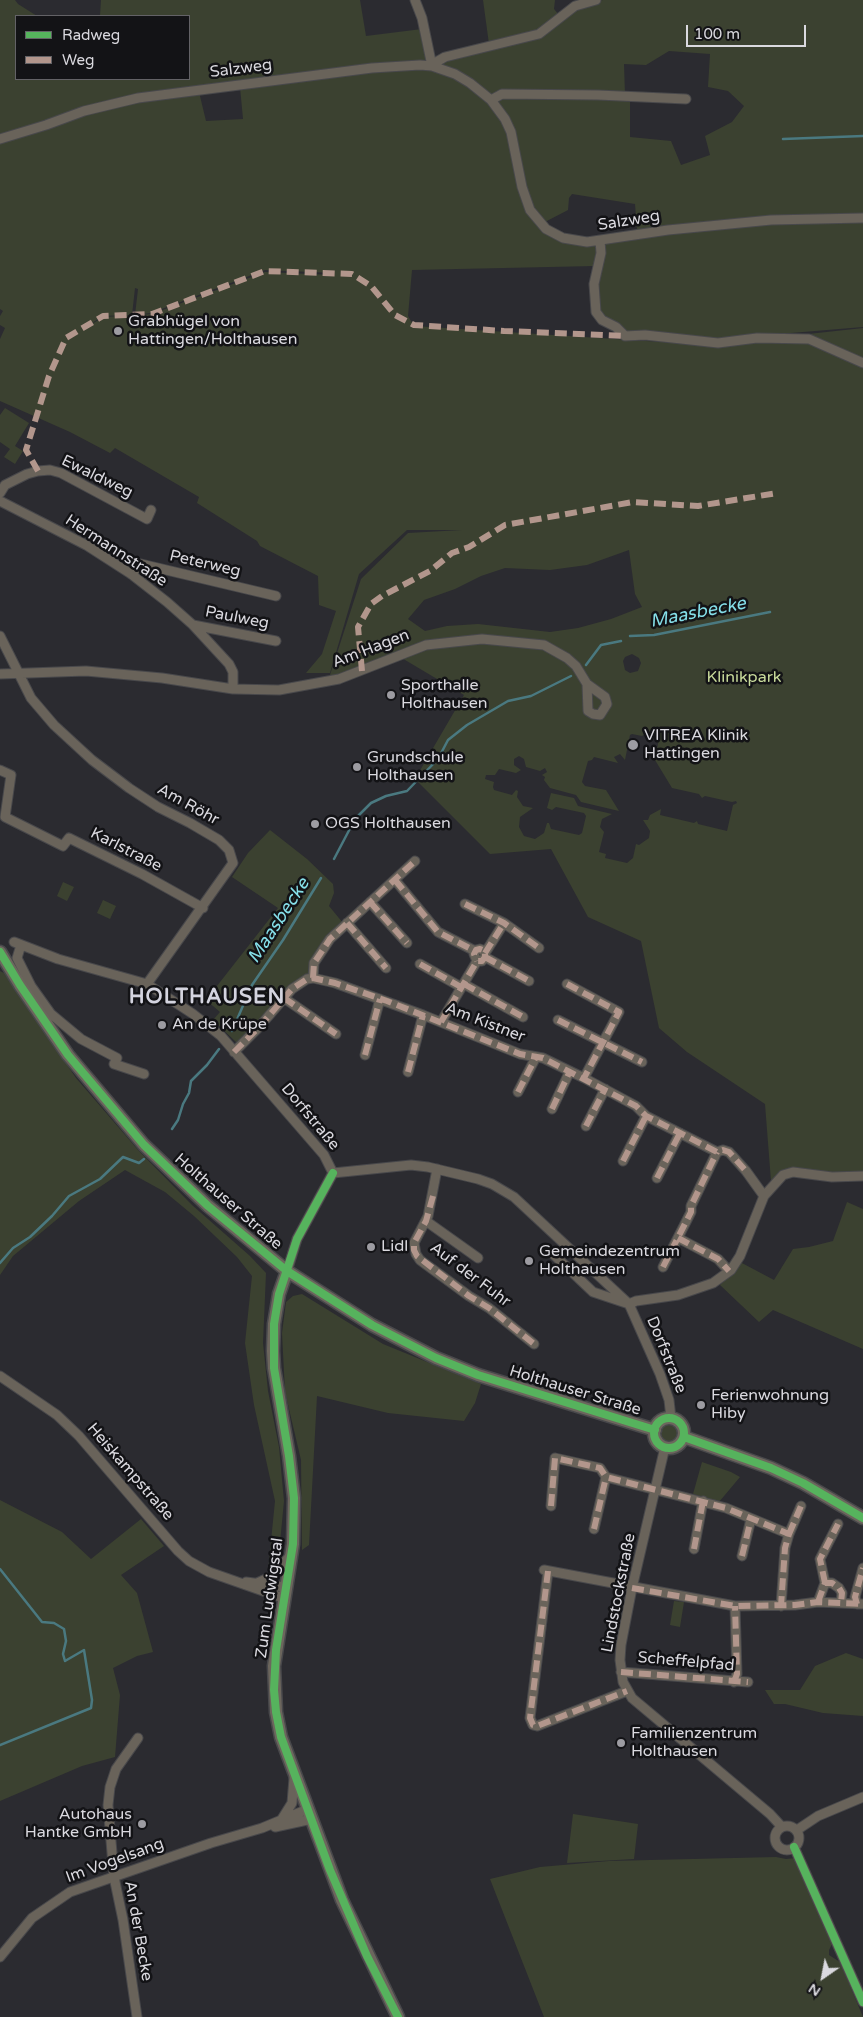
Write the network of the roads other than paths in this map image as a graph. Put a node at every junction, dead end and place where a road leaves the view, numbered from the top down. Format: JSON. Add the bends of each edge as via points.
{"nodes":[{"id":1,"x":415,"y":0,"type":"edge"},
{"id":2,"x":596,"y":0,"type":"edge"},
{"id":3,"x":432,"y":66,"type":"junction"},
{"id":4,"x":686,"y":99,"type":"dead end"},
{"id":5,"x":491,"y":100,"type":"junction"},
{"id":6,"x":0,"y":139,"type":"edge"},
{"id":7,"x":863,"y":218,"type":"edge"},
{"id":8,"x":600,"y":241,"type":"junction"},
{"id":9,"x":863,"y":363,"type":"edge"},
{"id":10,"x":0,"y":493,"type":"edge"},
{"id":11,"x":0,"y":501,"type":"edge"},
{"id":12,"x":151,"y":510,"type":"dead end"},
{"id":13,"x":131,"y":574,"type":"junction"},
{"id":14,"x":276,"y":596,"type":"dead end"},
{"id":15,"x":193,"y":625,"type":"junction"},
{"id":16,"x":0,"y":636,"type":"edge"},
{"id":17,"x":276,"y":641,"type":"dead end"},
{"id":18,"x":0,"y":674,"type":"edge"},
{"id":19,"x":20,"y":674,"type":"junction"},
{"id":20,"x":587,"y":684,"type":"dead end"},
{"id":21,"x":233,"y":689,"type":"junction"},
{"id":22,"x":0,"y":770,"type":"edge"},
{"id":23,"x":415,"y":861,"type":"dead end"},
{"id":24,"x":395,"y":880,"type":"junction"},
{"id":25,"x":370,"y":902,"type":"junction"},
{"id":26,"x":465,"y":904,"type":"dead end"},
{"id":27,"x":203,"y":908,"type":"junction"},
{"id":28,"x":347,"y":923,"type":"junction"},
{"id":29,"x":504,"y":923,"type":"junction"},
{"id":30,"x":407,"y":943,"type":"dead end"},
{"id":31,"x":539,"y":948,"type":"dead end"},
{"id":32,"x":0,"y":952,"type":"edge"},
{"id":33,"x":480,"y":956,"type":"junction"},
{"id":34,"x":420,"y":964,"type":"dead end"},
{"id":35,"x":386,"y":968,"type":"dead end"},
{"id":36,"x":313,"y":978,"type":"junction"},
{"id":37,"x":529,"y":981,"type":"dead end"},
{"id":38,"x":147,"y":984,"type":"junction"},
{"id":39,"x":567,"y":984,"type":"dead end"},
{"id":40,"x":463,"y":986,"type":"junction"},
{"id":41,"x":284,"y":998,"type":"junction"},
{"id":42,"x":380,"y":999,"type":"junction"},
{"id":43,"x":423,"y":1015,"type":"junction"},
{"id":44,"x":523,"y":1017,"type":"dead end"},
{"id":45,"x":558,"y":1020,"type":"dead end"},
{"id":46,"x":441,"y":1022,"type":"junction"},
{"id":47,"x":336,"y":1034,"type":"dead end"},
{"id":48,"x":603,"y":1042,"type":"junction"},
{"id":49,"x":234,"y":1052,"type":"junction"},
{"id":50,"x":365,"y":1055,"type":"dead end"},
{"id":51,"x":536,"y":1057,"type":"junction"},
{"id":52,"x":642,"y":1062,"type":"dead end"},
{"id":53,"x":408,"y":1072,"type":"dead end"},
{"id":54,"x":570,"y":1072,"type":"junction"},
{"id":55,"x":144,"y":1074,"type":"dead end"},
{"id":56,"x":584,"y":1078,"type":"junction"},
{"id":57,"x":605,"y":1089,"type":"junction"},
{"id":58,"x":518,"y":1092,"type":"dead end"},
{"id":59,"x":552,"y":1109,"type":"dead end"},
{"id":60,"x":646,"y":1116,"type":"junction"},
{"id":61,"x":586,"y":1126,"type":"dead end"},
{"id":62,"x":680,"y":1133,"type":"junction"},
{"id":63,"x":717,"y":1152,"type":"junction"},
{"id":64,"x":623,"y":1161,"type":"dead end"},
{"id":65,"x":436,"y":1169,"type":"junction"},
{"id":66,"x":333,"y":1173,"type":"junction"},
{"id":67,"x":863,"y":1176,"type":"edge"},
{"id":68,"x":657,"y":1178,"type":"dead end"},
{"id":69,"x":764,"y":1196,"type":"junction"},
{"id":70,"x":426,"y":1221,"type":"junction"},
{"id":71,"x":678,"y":1238,"type":"junction"},
{"id":72,"x":554,"y":1255,"type":"dead end"},
{"id":73,"x":478,"y":1258,"type":"dead end"},
{"id":74,"x":663,"y":1267,"type":"dead end"},
{"id":75,"x":287,"y":1271,"type":"junction"},
{"id":76,"x":729,"y":1271,"type":"junction"},
{"id":77,"x":628,"y":1304,"type":"junction"},
{"id":78,"x":534,"y":1344,"type":"dead end"},
{"id":79,"x":0,"y":1376,"type":"edge"},
{"id":80,"x":671,"y":1418,"type":"junction"},
{"id":81,"x":655,"y":1430,"type":"junction"},
{"id":82,"x":684,"y":1437,"type":"junction"},
{"id":83,"x":665,"y":1447,"type":"junction"},
{"id":84,"x":606,"y":1477,"type":"junction"},
{"id":85,"x":656,"y":1489,"type":"junction"},
{"id":86,"x":703,"y":1501,"type":"junction"},
{"id":87,"x":550,"y":1506,"type":"dead end"},
{"id":88,"x":801,"y":1506,"type":"dead end"},
{"id":89,"x":863,"y":1518,"type":"edge"},
{"id":90,"x":750,"y":1519,"type":"junction"},
{"id":91,"x":838,"y":1524,"type":"dead end"},
{"id":92,"x":594,"y":1529,"type":"dead end"},
{"id":93,"x":789,"y":1534,"type":"junction"},
{"id":94,"x":694,"y":1549,"type":"dead end"},
{"id":95,"x":291,"y":1555,"type":"junction"},
{"id":96,"x":742,"y":1556,"type":"dead end"},
{"id":97,"x":863,"y":1568,"type":"edge"},
{"id":98,"x":239,"y":1581,"type":"junction"},
{"id":99,"x":257,"y":1583,"type":"junction"},
{"id":100,"x":825,"y":1583,"type":"junction"},
{"id":101,"x":632,"y":1588,"type":"junction"},
{"id":102,"x":284,"y":1593,"type":"junction"},
{"id":103,"x":818,"y":1602,"type":"junction"},
{"id":104,"x":841,"y":1603,"type":"junction"},
{"id":105,"x":860,"y":1604,"type":"edge"},
{"id":106,"x":735,"y":1606,"type":"junction"},
{"id":107,"x":780,"y":1606,"type":"junction"},
{"id":108,"x":621,"y":1672,"type":"junction"},
{"id":109,"x":734,"y":1682,"type":"junction"},
{"id":110,"x":748,"y":1682,"type":"dead end"},
{"id":111,"x":628,"y":1691,"type":"junction"},
{"id":112,"x":138,"y":1738,"type":"dead end"},
{"id":113,"x":294,"y":1773,"type":"junction"},
{"id":114,"x":863,"y":1797,"type":"edge"},
{"id":115,"x":310,"y":1814,"type":"junction"},
{"id":116,"x":280,"y":1821,"type":"junction"},
{"id":117,"x":782,"y":1827,"type":"junction"},
{"id":118,"x":262,"y":1828,"type":"junction"},
{"id":119,"x":797,"y":1830,"type":"junction"},
{"id":120,"x":794,"y":1847,"type":"junction"},
{"id":121,"x":114,"y":1877,"type":"junction"},
{"id":122,"x":0,"y":1957,"type":"edge"},
{"id":123,"x":863,"y":2002,"type":"edge"},
{"id":124,"x":138,"y":2017,"type":"edge"},
{"id":125,"x":398,"y":2017,"type":"edge"}],
"edges":[{"from":1,"to":3,"type":"street"},
{"from":2,"to":3,"type":"street","name":"Salzweg","via":[[575,6],[539,34],[445,57]]},
{"from":3,"to":5,"type":"street","name":"Salzweg","via":[[463,78]]},
{"from":3,"to":6,"type":"street","name":"Salzweg","via":[[372,68],[138,98],[84,111]]},
{"from":4,"to":5,"type":"street","via":[[502,94]]},
{"from":5,"to":8,"type":"street","name":"Salzweg","via":[[511,132],[522,187],[534,217],[546,229],[563,238]]},
{"from":7,"to":8,"type":"street","name":"Salzweg","via":[[763,220]]},
{"from":8,"to":9,"type":"street","via":[[594,284],[596,312],[625,336],[718,343],[757,338],[809,339]]},
{"from":10,"to":12,"type":"street","name":"Ewaldweg","via":[[5,485],[27,474],[50,470],[146,519]]},
{"from":11,"to":13,"type":"street","name":"Hermannstraße","via":[[78,541]]},
{"from":13,"to":14,"type":"street","name":"Peterweg","via":[[141,564]]},
{"from":13,"to":15,"type":"street","name":"Hermannstraße"},
{"from":15,"to":17,"type":"street","name":"Paulweg"},
{"from":15,"to":21,"type":"street","name":"Hermannstraße","via":[[229,664],[233,672]]},
{"from":16,"to":19,"type":"street"},
{"from":18,"to":19,"type":"street","name":"Am Hagen"},
{"from":19,"to":21,"type":"street","name":"Am Hagen","via":[[86,671]]},
{"from":19,"to":27,"type":"street","name":"Am Röhr","via":[[31,698],[92,760],[158,807],[219,840],[229,850],[233,863]]},
{"from":20,"to":21,"type":"street","name":"Am Hagen","via":[[576,666],[544,645],[482,639],[426,645],[339,679],[279,690]]},
{"from":22,"to":27,"type":"street","name":"Karlstraße","via":[[11,775],[5,817],[62,846],[69,838]]},
{"from":23,"to":24,"type":"street"},
{"from":24,"to":25,"type":"street"},
{"from":24,"to":33,"type":"street","via":[[438,932]]},
{"from":25,"to":28,"type":"street"},
{"from":25,"to":30,"type":"street"},
{"from":26,"to":29,"type":"street"},
{"from":27,"to":38,"type":"street","name":"Am Röhr"},
{"from":28,"to":35,"type":"street"},
{"from":28,"to":36,"type":"street","via":[[320,951],[314,963]]},
{"from":29,"to":31,"type":"street"},
{"from":29,"to":33,"type":"street"},
{"from":32,"to":75,"type":"street","name":"Holthauser Straße","via":[[68,1055],[144,1145],[208,1206]]},
{"from":33,"to":37,"type":"street"},
{"from":33,"to":40,"type":"street"},
{"from":34,"to":40,"type":"street"},
{"from":36,"to":41,"type":"street","via":[[292,989]]},
{"from":36,"to":42,"type":"street","name":"Am Kistner"},
{"from":38,"to":49,"type":"street","name":"Dorfstraße","via":[[193,1014],[221,1036]]},
{"from":38,"to":55,"type":"street","name":"Dorfstraße","via":[[18,944],[17,958],[51,1014],[82,1039],[117,1058],[114,1064]]},
{"from":39,"to":48,"type":"street","via":[[619,1012]]},
{"from":40,"to":44,"type":"street"},
{"from":40,"to":46,"type":"street"},
{"from":41,"to":47,"type":"street"},
{"from":41,"to":49,"type":"street"},
{"from":42,"to":43,"type":"street","name":"Am Kistner"},
{"from":42,"to":50,"type":"street"},
{"from":43,"to":46,"type":"street","name":"Am Kistner"},
{"from":43,"to":53,"type":"street","name":"Am Kistner"},
{"from":45,"to":48,"type":"street"},
{"from":46,"to":51,"type":"street","name":"Am Kistner","via":[[520,1054]]},
{"from":48,"to":52,"type":"street"},
{"from":48,"to":56,"type":"street"},
{"from":49,"to":66,"type":"street","name":"Dorfstraße","via":[[324,1155]]},
{"from":51,"to":54,"type":"street","name":"Am Kistner"},
{"from":51,"to":58,"type":"street","name":"Am Kistner"},
{"from":54,"to":56,"type":"street","name":"Am Kistner"},
{"from":54,"to":59,"type":"street"},
{"from":56,"to":57,"type":"street","name":"Am Kistner"},
{"from":57,"to":60,"type":"street","name":"Am Kistner","via":[[636,1106]]},
{"from":57,"to":61,"type":"street"},
{"from":60,"to":62,"type":"street","name":"Am Kistner"},
{"from":60,"to":64,"type":"street"},
{"from":62,"to":63,"type":"street","name":"Am Kistner"},
{"from":62,"to":68,"type":"street"},
{"from":63,"to":69,"type":"street","name":"Am Kistner","via":[[725,1150],[732,1155]]},
{"from":63,"to":71,"type":"street"},
{"from":65,"to":66,"type":"street","name":"Dorfstraße","via":[[411,1166]]},
{"from":65,"to":70,"type":"street","name":"Auf der Fuhr"},
{"from":65,"to":77,"type":"street","name":"Dorfstraße","via":[[492,1184],[514,1197]]},
{"from":66,"to":75,"type":"street","name":"Zum Ludwigstal","via":[[297,1239]]},
{"from":67,"to":69,"type":"street","via":[[832,1177],[793,1172],[783,1175]]},
{"from":69,"to":76,"type":"street","via":[[740,1256]]},
{"from":70,"to":73,"type":"street","name":"Auf der Fuhr"},
{"from":70,"to":78,"type":"street","name":"Auf der Fuhr","via":[[414,1243],[420,1260]]},
{"from":71,"to":74,"type":"street"},
{"from":71,"to":76,"type":"street","via":[[718,1259]]},
{"from":72,"to":77,"type":"street","name":"Dorfstraße","via":[[593,1292]]},
{"from":75,"to":81,"type":"street","name":"Holthauser Straße","via":[[372,1325],[451,1365]]},
{"from":75,"to":95,"type":"street","name":"Zum Ludwigstal","via":[[278,1294],[273,1350],[294,1498]]},
{"from":76,"to":77,"type":"street","via":[[713,1283],[687,1292]]},
{"from":77,"to":80,"type":"street","name":"Dorfstraße","via":[[660,1374]]},
{"from":79,"to":98,"type":"street","name":"Heiskampstraße","via":[[57,1416],[79,1436],[184,1556],[209,1572]]},
{"from":80,"to":81,"type":"street","name":"Holthauser Straße","via":[[661,1421]]},
{"from":80,"to":82,"type":"street","via":[[682,1425]]},
{"from":81,"to":83,"type":"street","name":"Holthauser Straße","via":[[656,1438]]},
{"from":82,"to":83,"type":"street","via":[[676,1446]]},
{"from":82,"to":89,"type":"street","via":[[776,1470]]},
{"from":83,"to":85,"type":"street","name":"Lindstockstraße"},
{"from":84,"to":85,"type":"street"},
{"from":84,"to":87,"type":"street","via":[[600,1468],[556,1458]]},
{"from":84,"to":92,"type":"street"},
{"from":85,"to":86,"type":"street"},
{"from":85,"to":101,"type":"street","name":"Lindstockstraße"},
{"from":86,"to":90,"type":"street"},
{"from":86,"to":94,"type":"street"},
{"from":88,"to":93,"type":"street"},
{"from":90,"to":93,"type":"street"},
{"from":90,"to":96,"type":"street"},
{"from":91,"to":100,"type":"street","via":[[820,1559]]},
{"from":93,"to":107,"type":"street"},
{"from":95,"to":99,"type":"street","via":[[270,1577]]},
{"from":95,"to":102,"type":"street","name":"Zum Ludwigstal"},
{"from":97,"to":105,"type":"street","via":[[855,1597]]},
{"from":98,"to":99,"type":"street","name":"Heiskampstraße"},
{"from":98,"to":102,"type":"street","name":"Heiskampstraße","via":[[262,1592]]},
{"from":99,"to":102,"type":"street","name":"Heiskampstraße"},
{"from":100,"to":103,"type":"street"},
{"from":100,"to":104,"type":"street","via":[[839,1588]]},
{"from":101,"to":106,"type":"street"},
{"from":101,"to":108,"type":"street","name":"Lindstockstraße","via":[[621,1645]]},
{"from":101,"to":111,"type":"street","via":[[546,1570],[530,1718],[537,1726]]},
{"from":102,"to":113,"type":"street","name":"Zum Ludwigstal","via":[[274,1690],[282,1737]]},
{"from":103,"to":104,"type":"street"},
{"from":103,"to":107,"type":"street"},
{"from":104,"to":105,"type":"street"},
{"from":106,"to":107,"type":"street"},
{"from":106,"to":109,"type":"street","via":[[737,1674]]},
{"from":108,"to":109,"type":"street","name":"Scheffelpfad"},
{"from":108,"to":111,"type":"street","name":"Lindstockstraße"},
{"from":109,"to":110,"type":"street","name":"Scheffelpfad"},
{"from":111,"to":117,"type":"street","name":"Lindstockstraße"},
{"from":112,"to":121,"type":"street","name":"An der Becke","via":[[119,1763],[110,1787],[108,1818]]},
{"from":113,"to":115,"type":"street","name":"Zum Ludwigstal"},
{"from":113,"to":116,"type":"street","via":[[292,1802]]},
{"from":114,"to":119,"type":"street","via":[[818,1816]]},
{"from":115,"to":116,"type":"street","name":"Im Vogelsang"},
{"from":115,"to":118,"type":"street","name":"Im Vogelsang"},
{"from":115,"to":125,"type":"street","name":"Zum Ludwigstal","via":[[342,1900]]},
{"from":116,"to":118,"type":"street","name":"Im Vogelsang"},
{"from":117,"to":119,"type":"street","via":[[788,1825]]},
{"from":117,"to":120,"type":"street","via":[[775,1836],[777,1844],[787,1850]]},
{"from":118,"to":121,"type":"street","name":"Im Vogelsang"},
{"from":119,"to":120,"type":"street","via":[[799,1842]]},
{"from":120,"to":123,"type":"street"},
{"from":121,"to":122,"type":"street","name":"Im Vogelsang","via":[[70,1892],[48,1905],[32,1918]]},
{"from":121,"to":124,"type":"street","name":"An der Becke"}]}
